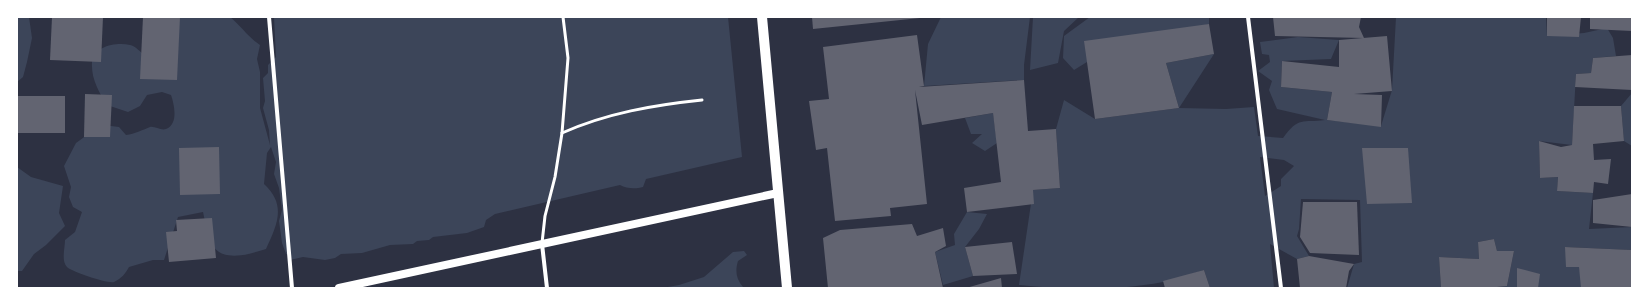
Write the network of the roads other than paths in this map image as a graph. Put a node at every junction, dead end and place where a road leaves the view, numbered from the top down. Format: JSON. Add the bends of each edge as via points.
{"nodes":[{"id":1,"x":269,"y":17,"type":"edge"},
{"id":2,"x":563,"y":17,"type":"edge"},
{"id":3,"x":762,"y":17,"type":"edge"},
{"id":4,"x":1248,"y":17,"type":"edge"},
{"id":5,"x":702,"y":100,"type":"dead end"},
{"id":6,"x":562,"y":133,"type":"junction"},
{"id":7,"x":778,"y":193,"type":"junction"},
{"id":8,"x":542,"y":243,"type":"junction"},
{"id":9,"x":292,"y":288,"type":"edge"},
{"id":10,"x":339,"y":288,"type":"edge"},
{"id":11,"x":547,"y":288,"type":"edge"},
{"id":12,"x":787,"y":288,"type":"edge"},
{"id":13,"x":1281,"y":288,"type":"edge"}],
"edges":[{"from":1,"to":9,"type":"street"},
{"from":2,"to":6,"type":"lane","via":[[568,58]]},
{"from":3,"to":7,"type":"main road"},
{"from":4,"to":13,"type":"street"},
{"from":5,"to":6,"type":"lane","via":[[646,107],[583,123]]},
{"from":6,"to":8,"type":"lane","via":[[555,177],[544,216]]},
{"from":7,"to":8,"type":"main road"},
{"from":7,"to":12,"type":"main road"},
{"from":8,"to":10,"type":"main road"},
{"from":8,"to":11,"type":"street"}]}
